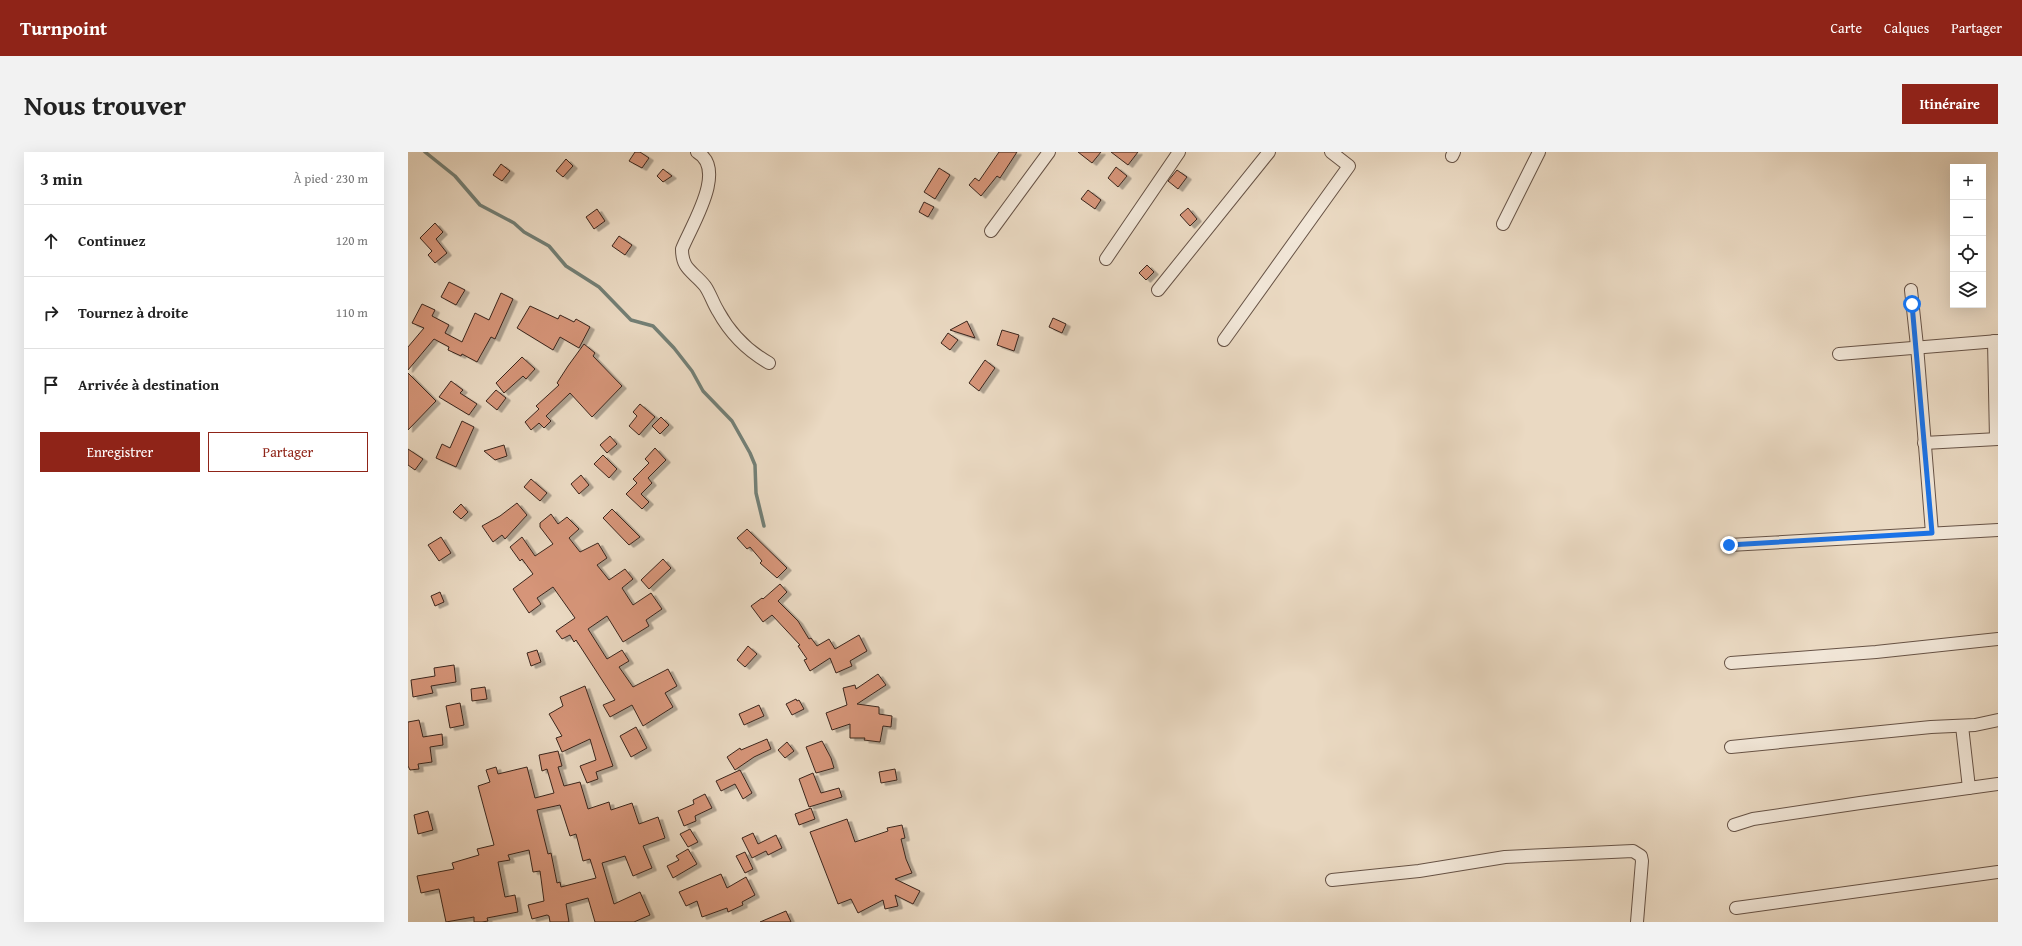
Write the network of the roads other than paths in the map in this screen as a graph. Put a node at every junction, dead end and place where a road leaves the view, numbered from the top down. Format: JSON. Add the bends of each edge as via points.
{"nodes":[{"id":1,"x":697,"y":152,"type":"edge"},
{"id":2,"x":1049,"y":152,"type":"edge"},
{"id":3,"x":1179,"y":152,"type":"edge"},
{"id":4,"x":1269,"y":152,"type":"edge"},
{"id":5,"x":1331,"y":152,"type":"edge"},
{"id":6,"x":1538,"y":152,"type":"edge"},
{"id":7,"x":1503,"y":224,"type":"dead end"},
{"id":8,"x":991,"y":231,"type":"dead end"},
{"id":9,"x":1106,"y":259,"type":"dead end"},
{"id":10,"x":1158,"y":290,"type":"dead end"},
{"id":11,"x":1911,"y":290,"type":"dead end"},
{"id":12,"x":1224,"y":340,"type":"dead end"},
{"id":13,"x":1996,"y":341,"type":"edge"},
{"id":14,"x":1917,"y":346,"type":"junction"},
{"id":15,"x":1839,"y":354,"type":"dead end"},
{"id":16,"x":769,"y":363,"type":"dead end"},
{"id":17,"x":1997,"y":439,"type":"edge"},
{"id":18,"x":1924,"y":443,"type":"junction"},
{"id":19,"x":1998,"y":530,"type":"edge"},
{"id":20,"x":1932,"y":533,"type":"junction"},
{"id":21,"x":1729,"y":545,"type":"dead end"},
{"id":22,"x":1998,"y":639,"type":"edge"},
{"id":23,"x":1731,"y":663,"type":"dead end"},
{"id":24,"x":1998,"y":720,"type":"edge"},
{"id":25,"x":1962,"y":726,"type":"junction"},
{"id":26,"x":1731,"y":747,"type":"dead end"},
{"id":27,"x":1998,"y":784,"type":"edge"},
{"id":28,"x":1969,"y":788,"type":"junction"},
{"id":29,"x":1734,"y":824,"type":"dead end"},
{"id":30,"x":1998,"y":872,"type":"edge"},
{"id":31,"x":1332,"y":880,"type":"dead end"},
{"id":32,"x":1736,"y":908,"type":"dead end"},
{"id":33,"x":1638,"y":922,"type":"edge"}],
"edges":[{"from":1,"to":16,"type":"street","via":[[704,156],[707,163],[708,188],[682,249],[682,258],[687,269],[705,286],[719,313],[743,346]]},
{"from":2,"to":8,"type":"street"},
{"from":3,"to":9,"type":"street"},
{"from":4,"to":10,"type":"street"},
{"from":5,"to":12,"type":"street","via":[[1349,166]]},
{"from":6,"to":7,"type":"street"},
{"from":11,"to":14,"type":"street"},
{"from":13,"to":14,"type":"street"},
{"from":13,"to":17,"type":"street"},
{"from":14,"to":15,"type":"street"},
{"from":14,"to":18,"type":"street"},
{"from":17,"to":18,"type":"street"},
{"from":18,"to":20,"type":"street"},
{"from":19,"to":20,"type":"street"},
{"from":20,"to":21,"type":"street"},
{"from":22,"to":23,"type":"street","via":[[1876,652]]},
{"from":24,"to":25,"type":"street"},
{"from":25,"to":26,"type":"street"},
{"from":25,"to":28,"type":"street"},
{"from":27,"to":28,"type":"street"},
{"from":28,"to":29,"type":"street","via":[[1753,819]]},
{"from":30,"to":32,"type":"street"},
{"from":31,"to":33,"type":"street","via":[[1505,857],[1633,851],[1641,856],[1642,861]]}]}
